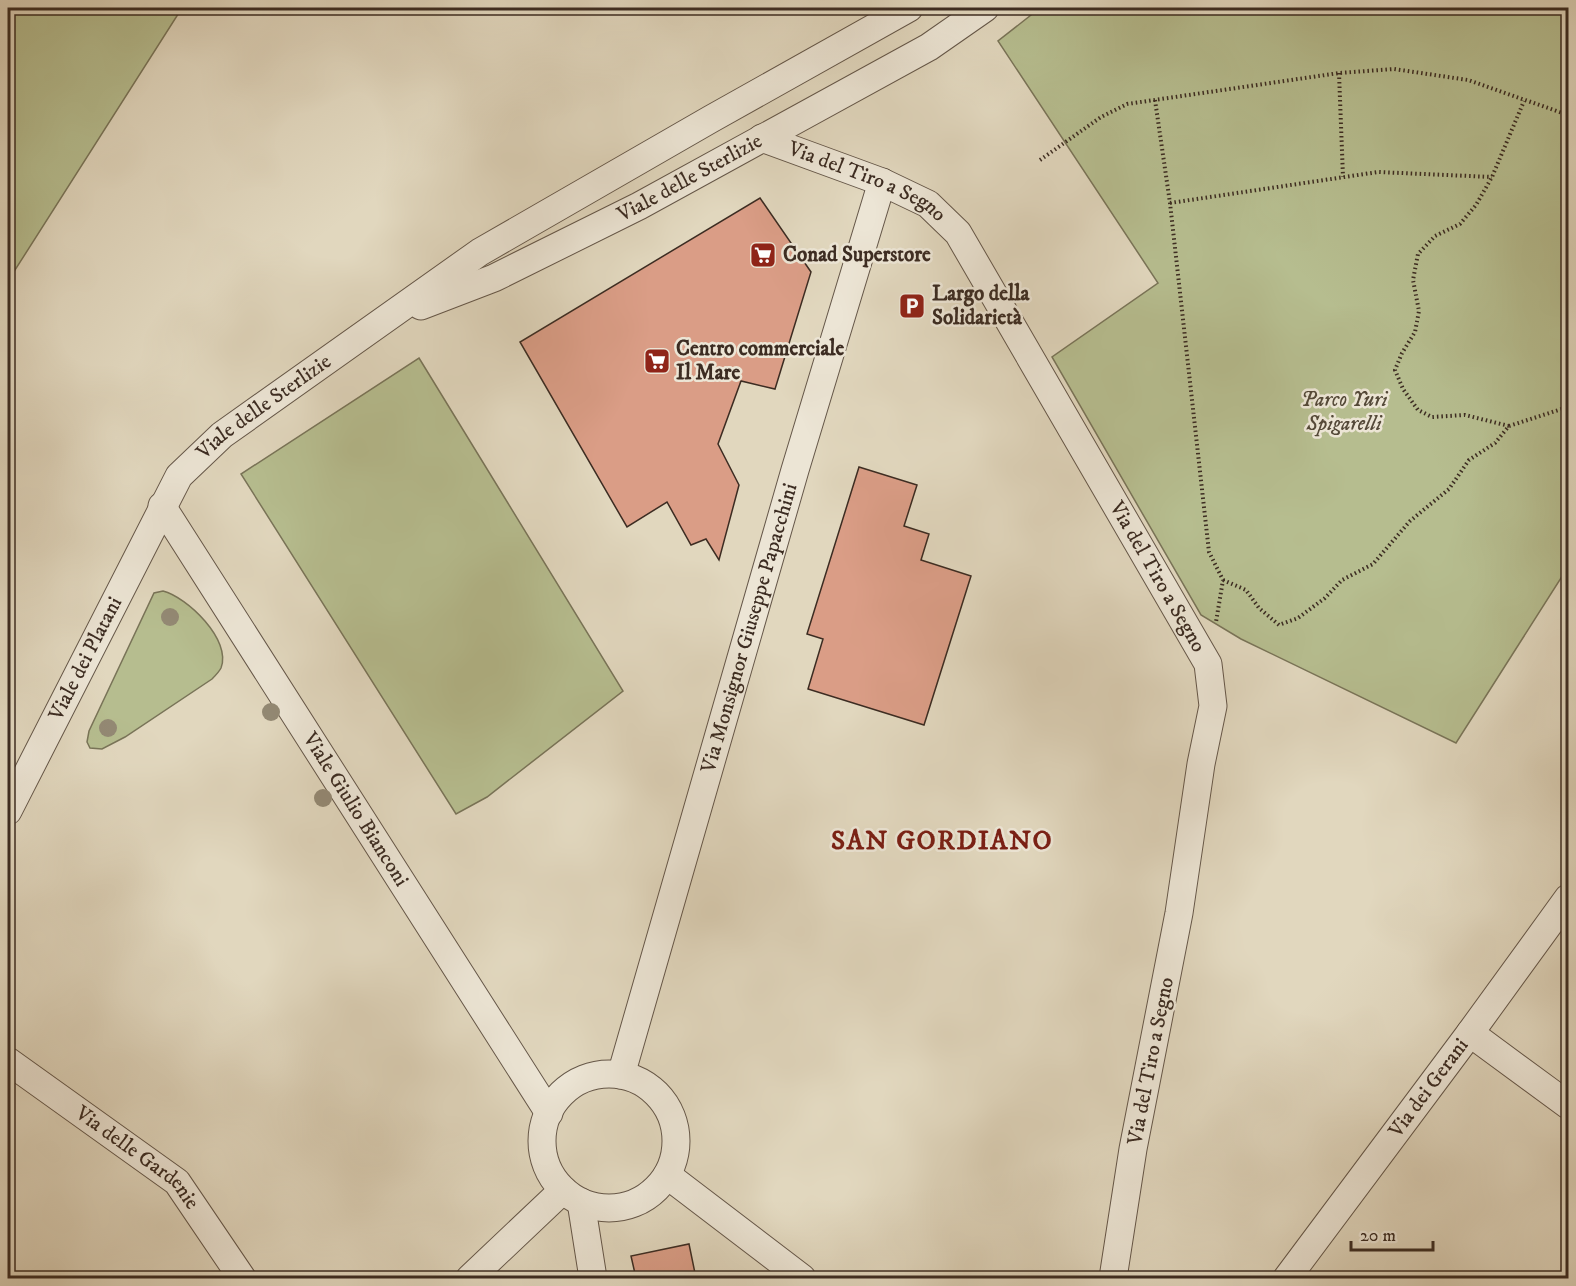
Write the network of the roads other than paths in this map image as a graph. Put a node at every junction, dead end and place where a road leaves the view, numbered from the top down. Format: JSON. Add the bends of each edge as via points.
{"nodes":[{"id":1,"x":909,"y":8,"type":"edge"},
{"id":2,"x":986,"y":8,"type":"edge"},
{"id":3,"x":762,"y":138,"type":"junction"},
{"id":4,"x":882,"y":182,"type":"junction"},
{"id":5,"x":380,"y":322,"type":"junction"},
{"id":6,"x":162,"y":506,"type":"junction"},
{"id":7,"x":8,"y":811,"type":"edge"},
{"id":8,"x":1569,"y":898,"type":"edge"},
{"id":9,"x":1470,"y":1034,"type":"junction"},
{"id":10,"x":8,"y":1060,"type":"edge"},
{"id":11,"x":621,"y":1075,"type":"junction"},
{"id":12,"x":1569,"y":1105,"type":"edge"},
{"id":13,"x":549,"y":1113,"type":"junction"},
{"id":14,"x":667,"y":1175,"type":"junction"},
{"id":15,"x":572,"y":1196,"type":"junction"},
{"id":16,"x":242,"y":1278,"type":"edge"},
{"id":17,"x":470,"y":1278,"type":"edge"},
{"id":18,"x":593,"y":1278,"type":"edge"},
{"id":19,"x":802,"y":1278,"type":"edge"},
{"id":20,"x":1113,"y":1278,"type":"edge"},
{"id":21,"x":1287,"y":1278,"type":"edge"}],
"edges":[{"from":1,"to":5,"type":"street","name":"Viale delle Sterlizie","via":[[480,252]]},
{"from":2,"to":3,"type":"street","name":"Viale delle Sterlizie","via":[[929,47]]},
{"from":3,"to":4,"type":"street","name":"Via del Tiro a Segno"},
{"from":3,"to":5,"type":"street","name":"Viale delle Sterlizie","via":[[639,206],[494,278]]},
{"from":4,"to":11,"type":"street","name":"Via Monsignor Giuseppe Papacchini"},
{"from":4,"to":20,"type":"street","name":"Via del Tiro a Segno","via":[[928,204],[958,233],[1208,664],[1213,706]]},
{"from":5,"to":6,"type":"street","name":"Viale delle Sterlizie","via":[[222,435],[179,476]]},
{"from":6,"to":7,"type":"street","name":"Viale dei Platani"},
{"from":6,"to":13,"type":"street","name":"Viale Giulio Bianconi"},
{"from":8,"to":9,"type":"street","name":"Via dei Gerani"},
{"from":9,"to":12,"type":"street"},
{"from":9,"to":21,"type":"street","name":"Via dei Gerani"},
{"from":10,"to":16,"type":"street","name":"Via delle Gardenie","via":[[177,1182]]},
{"from":11,"to":13,"type":"street","via":[[589,1076],[568,1087]]},
{"from":11,"to":14,"type":"street","via":[[655,1090],[668,1107],[677,1149]]},
{"from":13,"to":15,"type":"street","via":[[543,1125],[542,1149],[549,1171]]},
{"from":14,"to":15,"type":"street","via":[[642,1200],[622,1207],[601,1208]]},
{"from":14,"to":19,"type":"street"},
{"from":15,"to":17,"type":"street"},
{"from":15,"to":18,"type":"street"}]}
